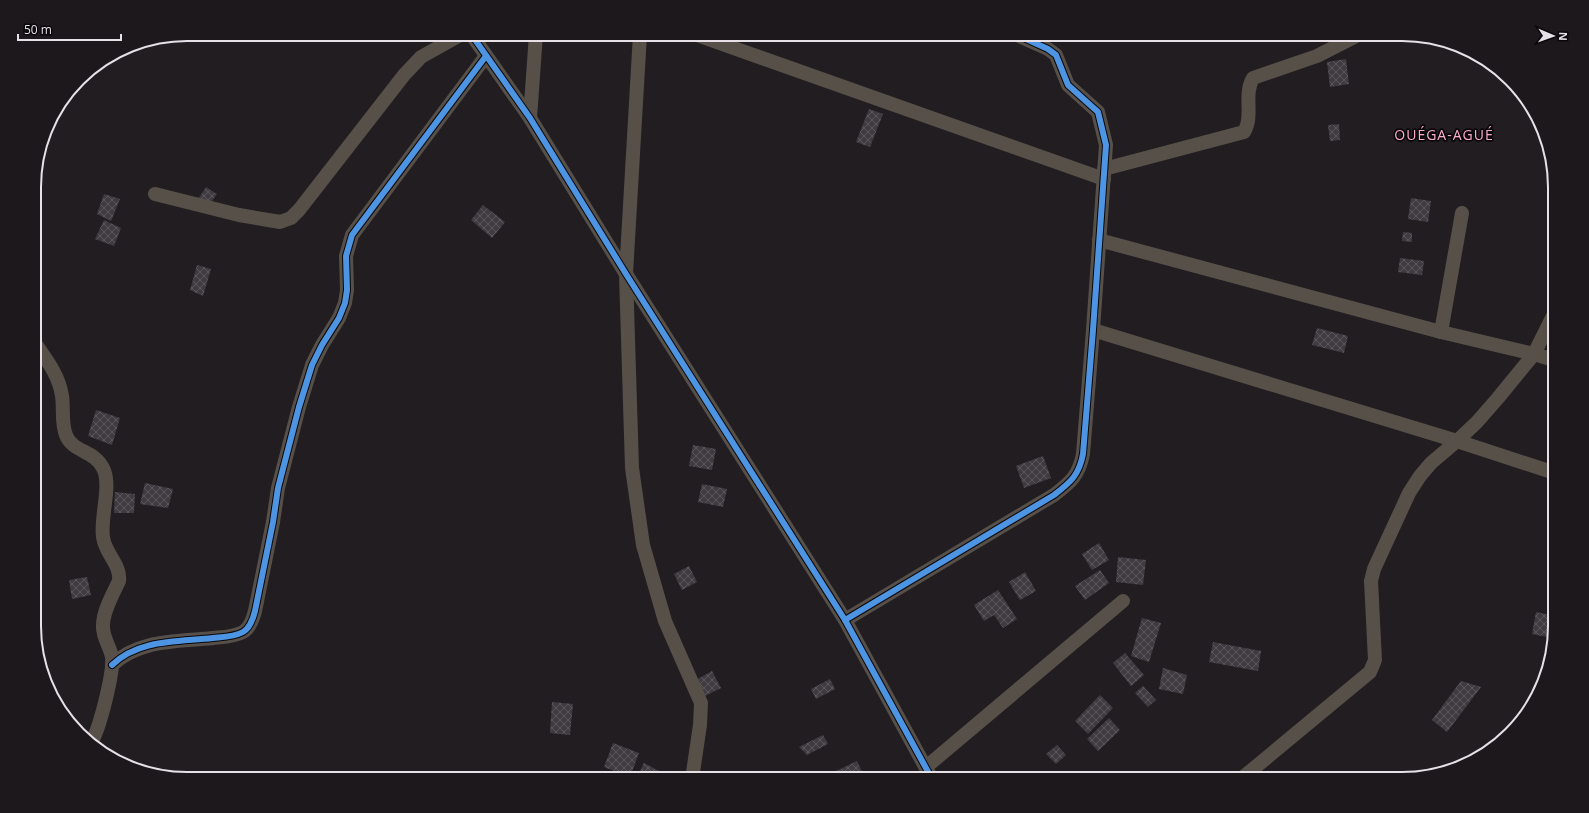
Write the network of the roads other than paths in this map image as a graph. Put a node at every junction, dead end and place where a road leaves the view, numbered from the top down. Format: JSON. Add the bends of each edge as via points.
{"nodes":[{"id":1,"x":450,"y":41,"type":"edge"},
{"id":2,"x":476,"y":41,"type":"edge"},
{"id":3,"x":536,"y":41,"type":"edge"},
{"id":4,"x":640,"y":41,"type":"edge"},
{"id":5,"x":714,"y":41,"type":"edge"},
{"id":6,"x":1030,"y":41,"type":"edge"},
{"id":7,"x":1346,"y":41,"type":"edge"},
{"id":8,"x":486,"y":56,"type":"junction"},
{"id":9,"x":530,"y":118,"type":"junction"},
{"id":10,"x":1104,"y":174,"type":"junction"},
{"id":11,"x":155,"y":194,"type":"dead end"},
{"id":12,"x":1462,"y":213,"type":"dead end"},
{"id":13,"x":1099,"y":240,"type":"junction"},
{"id":14,"x":626,"y":274,"type":"junction"},
{"id":15,"x":1548,"y":326,"type":"edge"},
{"id":16,"x":1093,"y":330,"type":"junction"},
{"id":17,"x":1441,"y":332,"type":"junction"},
{"id":18,"x":41,"y":352,"type":"edge"},
{"id":19,"x":1534,"y":354,"type":"junction"},
{"id":20,"x":1548,"y":358,"type":"edge"},
{"id":21,"x":1457,"y":441,"type":"junction"},
{"id":22,"x":1548,"y":471,"type":"edge"},
{"id":23,"x":1123,"y":601,"type":"dead end"},
{"id":24,"x":845,"y":620,"type":"junction"},
{"id":25,"x":112,"y":665,"type":"junction"},
{"id":26,"x":93,"y":738,"type":"edge"},
{"id":27,"x":693,"y":772,"type":"edge"},
{"id":28,"x":928,"y":772,"type":"edge"},
{"id":29,"x":930,"y":772,"type":"edge"},
{"id":30,"x":1249,"y":772,"type":"edge"}],
"edges":[{"from":1,"to":11,"type":"street","via":[[422,57],[404,75],[300,210],[291,218],[280,222],[239,215]]},
{"from":2,"to":8,"type":"street"},
{"from":3,"to":9,"type":"street"},
{"from":4,"to":14,"type":"street"},
{"from":5,"to":10,"type":"street"},
{"from":6,"to":10,"type":"street","via":[[1056,55],[1068,85],[1098,112],[1106,145]]},
{"from":7,"to":10,"type":"street","via":[[1317,56],[1252,78],[1249,85],[1248,125],[1244,132]]},
{"from":8,"to":9,"type":"street"},
{"from":8,"to":25,"type":"street","via":[[352,235],[346,256],[345,303],[312,365],[298,407],[278,488],[251,623],[244,631],[233,636],[177,640],[151,645],[126,654]]},
{"from":9,"to":14,"type":"street"},
{"from":10,"to":13,"type":"street"},
{"from":12,"to":17,"type":"street"},
{"from":13,"to":16,"type":"street"},
{"from":13,"to":17,"type":"street"},
{"from":14,"to":24,"type":"street"},
{"from":14,"to":27,"type":"street","via":[[632,468],[642,545],[665,622],[700,703],[700,725]]},
{"from":15,"to":19,"type":"street"},
{"from":16,"to":21,"type":"street"},
{"from":16,"to":24,"type":"street","via":[[1083,454],[1081,466],[1075,477],[1054,495]]},
{"from":17,"to":19,"type":"street"},
{"from":18,"to":25,"type":"street","via":[[60,383],[66,435],[72,445],[96,457],[104,468],[107,479],[103,539],[120,574],[103,624]]},
{"from":19,"to":20,"type":"street"},
{"from":19,"to":21,"type":"street","via":[[1498,398]]},
{"from":21,"to":22,"type":"street"},
{"from":21,"to":30,"type":"street","via":[[1420,476],[1409,493],[1374,569],[1371,581],[1375,660],[1370,672]]},
{"from":23,"to":29,"type":"street"},
{"from":24,"to":28,"type":"street"},
{"from":25,"to":26,"type":"street"}]}
